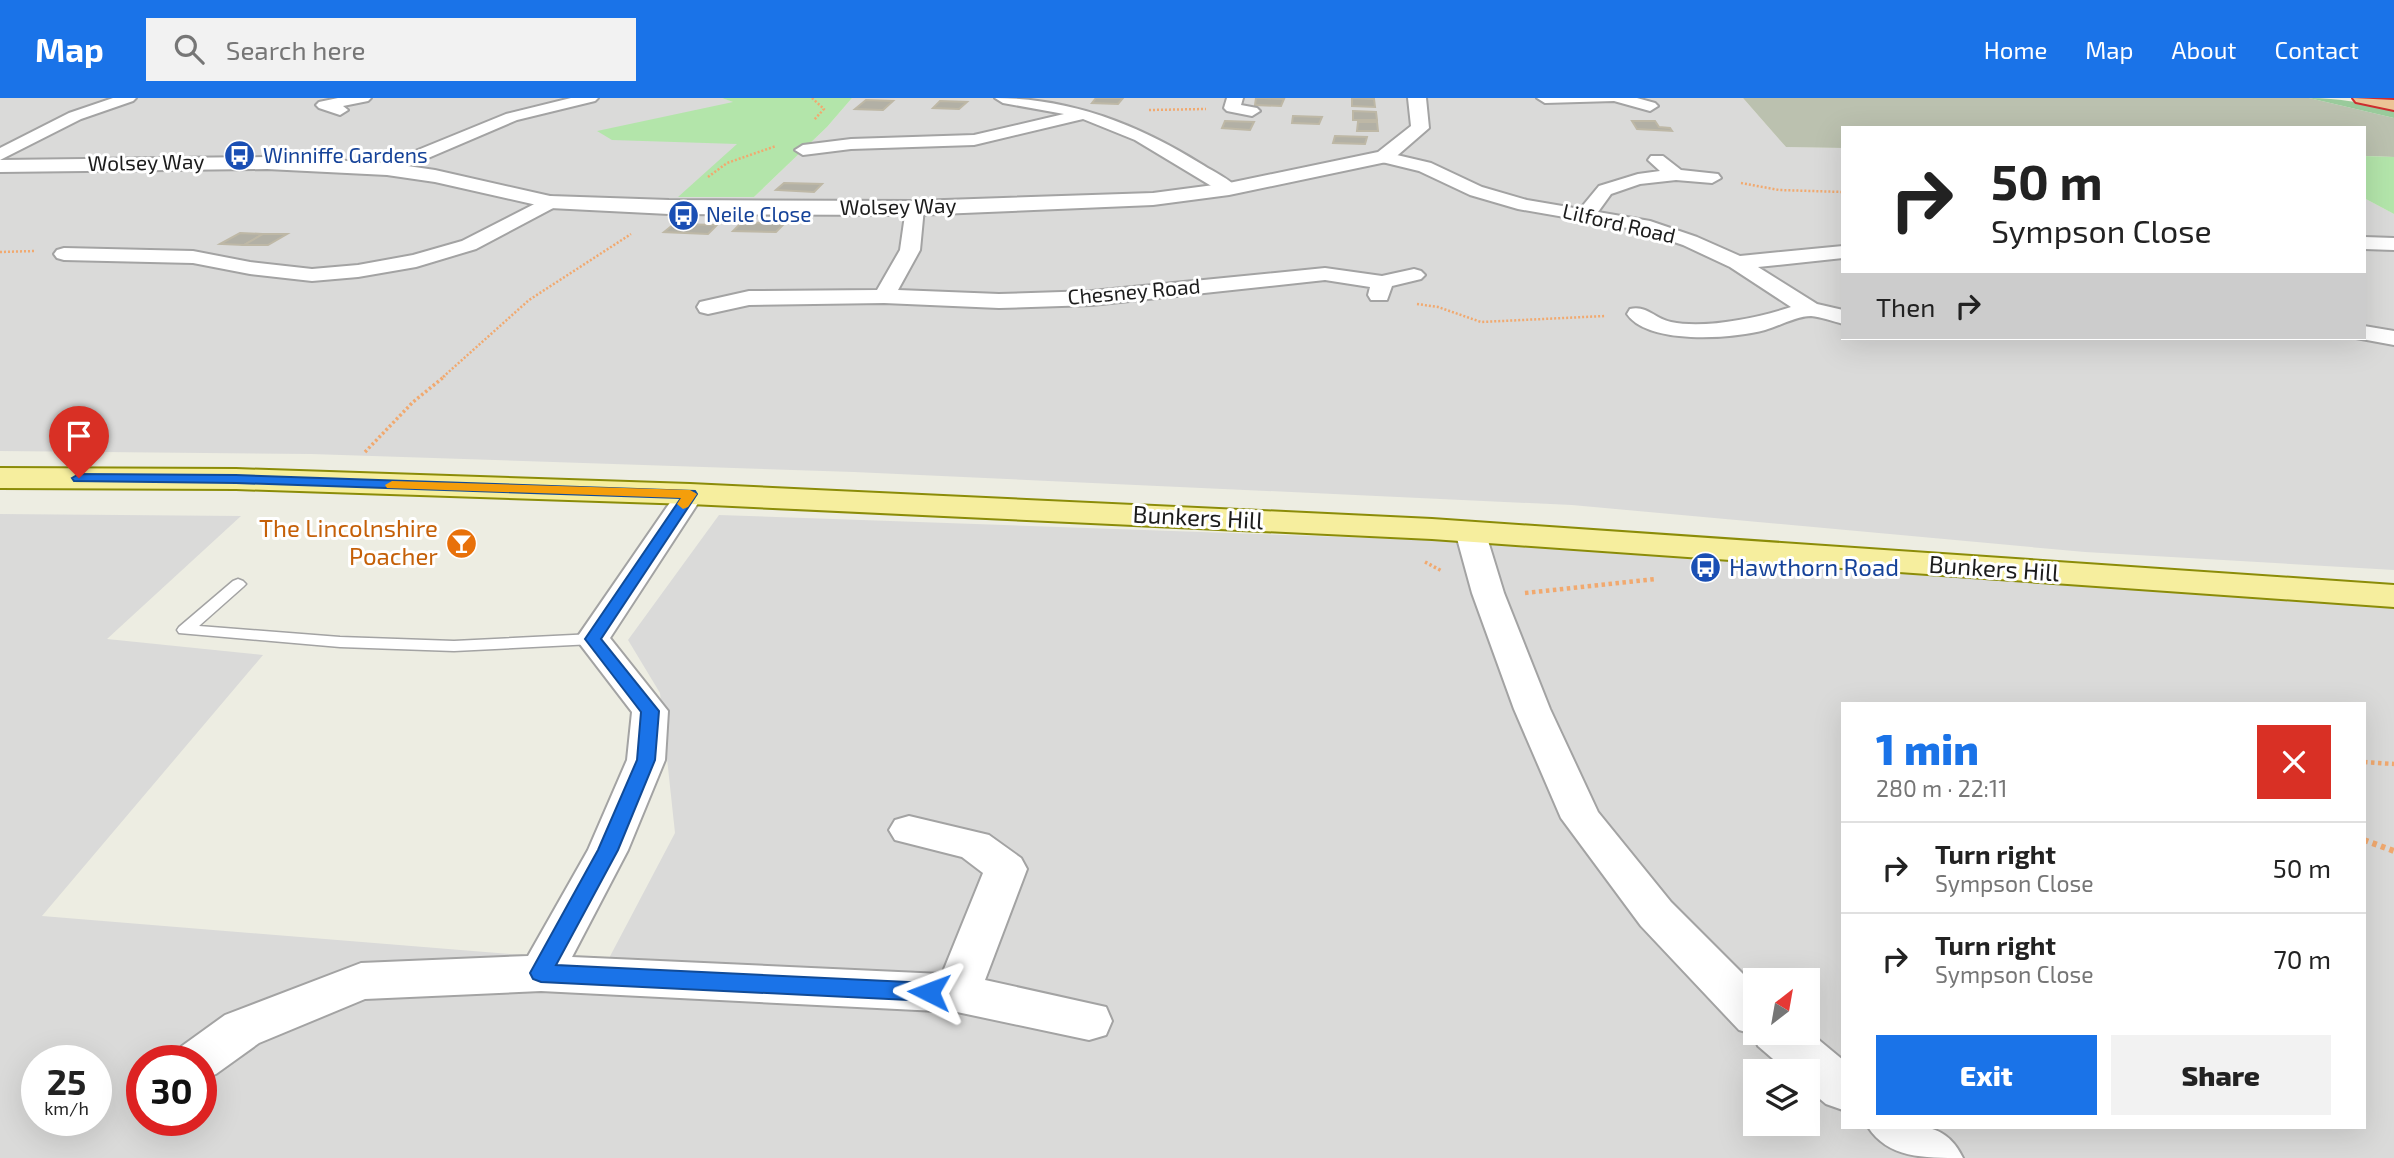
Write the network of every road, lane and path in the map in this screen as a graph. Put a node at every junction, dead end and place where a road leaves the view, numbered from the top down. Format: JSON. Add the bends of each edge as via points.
{"nodes":[{"id":1,"x":128,"y":98,"type":"edge"},
{"id":2,"x":363,"y":98,"type":"edge"},
{"id":3,"x":590,"y":98,"type":"edge"},
{"id":4,"x":812,"y":98,"type":"edge"},
{"id":5,"x":1003,"y":98,"type":"edge"},
{"id":6,"x":1417,"y":98,"type":"edge"},
{"id":7,"x":1545,"y":98,"type":"edge"},
{"id":8,"x":1608,"y":98,"type":"edge"},
{"id":9,"x":1619,"y":98,"type":"edge"},
{"id":10,"x":2362,"y":98,"type":"edge"},
{"id":11,"x":1039,"y":100,"type":"edge"},
{"id":12,"x":1233,"y":103,"type":"edge"},
{"id":13,"x":2394,"y":105,"type":"edge"},
{"id":14,"x":1650,"y":106,"type":"dead end"},
{"id":15,"x":340,"y":110,"type":"dead end"},
{"id":16,"x":1214,"y":110,"type":"dead end"},
{"id":17,"x":1252,"y":111,"type":"dead end"},
{"id":18,"x":1082,"y":115,"type":"junction"},
{"id":19,"x":811,"y":124,"type":"dead end"},
{"id":20,"x":772,"y":147,"type":"dead end"},
{"id":21,"x":803,"y":150,"type":"dead end"},
{"id":22,"x":0,"y":155,"type":"edge"},
{"id":23,"x":1384,"y":158,"type":"junction"},
{"id":24,"x":1657,"y":160,"type":"dead end"},
{"id":25,"x":0,"y":166,"type":"edge"},
{"id":26,"x":387,"y":169,"type":"junction"},
{"id":27,"x":1676,"y":175,"type":"junction"},
{"id":28,"x":1712,"y":178,"type":"joint"},
{"id":29,"x":1229,"y":189,"type":"junction"},
{"id":30,"x":1841,"y":192,"type":"edge"},
{"id":31,"x":550,"y":202,"type":"junction"},
{"id":32,"x":669,"y":207,"type":"junction"},
{"id":33,"x":915,"y":208,"type":"junction"},
{"id":34,"x":1586,"y":214,"type":"junction"},
{"id":35,"x":2366,"y":243,"type":"edge"},
{"id":36,"x":2394,"y":244,"type":"edge"},
{"id":37,"x":1841,"y":252,"type":"edge"},
{"id":38,"x":1737,"y":263,"type":"junction"},
{"id":39,"x":63,"y":265,"type":"dead end"},
{"id":40,"x":1414,"y":275,"type":"dead end"},
{"id":41,"x":1380,"y":288,"type":"junction"},
{"id":42,"x":884,"y":296,"type":"junction"},
{"id":43,"x":708,"y":307,"type":"dead end"},
{"id":44,"x":1809,"y":309,"type":"junction"},
{"id":45,"x":1638,"y":314,"type":"joint"},
{"id":46,"x":1841,"y":317,"type":"edge"},
{"id":47,"x":2366,"y":333,"type":"edge"},
{"id":48,"x":2394,"y":338,"type":"edge"},
{"id":49,"x":363,"y":454,"type":"dead end"},
{"id":50,"x":0,"y":478,"type":"edge"},
{"id":51,"x":690,"y":494,"type":"junction"},
{"id":52,"x":1470,"y":531,"type":"junction"},
{"id":53,"x":237,"y":584,"type":"dead end"},
{"id":54,"x":2394,"y":596,"type":"edge"},
{"id":55,"x":593,"y":639,"type":"junction"},
{"id":56,"x":2366,"y":762,"type":"edge"},
{"id":57,"x":2394,"y":764,"type":"edge"},
{"id":58,"x":909,"y":830,"type":"dead end"},
{"id":59,"x":2366,"y":841,"type":"edge"},
{"id":60,"x":2394,"y":851,"type":"edge"},
{"id":61,"x":541,"y":973,"type":"junction"},
{"id":62,"x":957,"y":993,"type":"junction"},
{"id":63,"x":1743,"y":1004,"type":"edge"},
{"id":64,"x":1089,"y":1021,"type":"dead end"},
{"id":65,"x":1791,"y":1045,"type":"edge"},
{"id":66,"x":217,"y":1047,"type":"edge"},
{"id":67,"x":1841,"y":1087,"type":"edge"},
{"id":68,"x":1895,"y":1129,"type":"edge"},
{"id":69,"x":1937,"y":1158,"type":"edge"}],
"edges":[{"from":1,"to":22,"type":"street","via":[[75,116]]},
{"from":2,"to":15,"type":"street","via":[[324,105]]},
{"from":3,"to":26,"type":"street","via":[[512,117]]},
{"from":4,"to":19,"type":"path","via":[[824,109]]},
{"from":5,"to":11,"type":"street"},
{"from":6,"to":23,"type":"street","name":"Wolsey Way","via":[[1420,128]]},
{"from":7,"to":8,"type":"street"},
{"from":9,"to":14,"type":"street"},
{"from":10,"to":13,"type":"highway"},
{"from":11,"to":18,"type":"street"},
{"from":12,"to":16,"type":"street"},
{"from":12,"to":17,"type":"street"},
{"from":18,"to":21,"type":"street","via":[[975,140],[850,140]]},
{"from":18,"to":29,"type":"street","via":[[1174,154]]},
{"from":20,"to":32,"type":"path","via":[[727,163]]},
{"from":23,"to":29,"type":"street","name":"Wolsey Way"},
{"from":23,"to":34,"type":"street","name":"Lilford Road","via":[[1425,167],[1476,191],[1525,205]]},
{"from":24,"to":27,"type":"street"},
{"from":25,"to":26,"type":"street","name":"Wolsey Way","via":[[267,163]]},
{"from":26,"to":31,"type":"street","name":"Wolsey Way"},
{"from":27,"to":28,"type":"street"},
{"from":27,"to":34,"type":"street","via":[[1638,179],[1605,190]]},
{"from":28,"to":30,"type":"path","via":[[1779,190]]},
{"from":29,"to":33,"type":"street","name":"Wolsey Way","via":[[1153,199]]},
{"from":31,"to":32,"type":"street","name":"Wolsey Way"},
{"from":31,"to":39,"type":"street","via":[[469,245],[358,271],[312,275],[193,257],[101,255]]},
{"from":32,"to":33,"type":"street","name":"Wolsey Way"},
{"from":32,"to":49,"type":"path","via":[[529,300],[413,402]]},
{"from":33,"to":42,"type":"street","via":[[910,250]]},
{"from":34,"to":38,"type":"street","name":"Lilford Road","via":[[1654,229]]},
{"from":35,"to":36,"type":"street"},
{"from":37,"to":38,"type":"street"},
{"from":38,"to":44,"type":"street","name":"Lilford Road"},
{"from":40,"to":41,"type":"street","name":"Chesney Road"},
{"from":41,"to":42,"type":"street","name":"Chesney Road","via":[[1325,274],[1092,298],[999,301]]},
{"from":41,"to":45,"type":"path","via":[[1480,322]]},
{"from":42,"to":43,"type":"street","name":"Chesney Road","via":[[748,292]]},
{"from":44,"to":45,"type":"street","via":[[1758,325],[1656,334]]},
{"from":44,"to":46,"type":"street","name":"Lilford Road"},
{"from":47,"to":48,"type":"street"},
{"from":50,"to":51,"type":"main road","name":"Bunkers Hill","via":[[236,479]]},
{"from":51,"to":52,"type":"main road","name":"Bunkers Hill"},
{"from":51,"to":55,"type":"street"},
{"from":52,"to":54,"type":"main road","name":"Bunkers Hill"},
{"from":52,"to":63,"type":"street","via":[[1532,709],[1581,818],[1656,914]]},
{"from":53,"to":55,"type":"lane","via":[[185,630],[454,646]]},
{"from":55,"to":61,"type":"street","via":[[650,711],[646,760],[608,850]]},
{"from":56,"to":57,"type":"path"},
{"from":58,"to":62,"type":"street","via":[[975,845],[1006,869]]},
{"from":59,"to":60,"type":"path"},
{"from":61,"to":62,"type":"street"},
{"from":61,"to":66,"type":"street","via":[[361,981],[242,1029]]},
{"from":62,"to":64,"type":"street"},
{"from":65,"to":67,"type":"street"},
{"from":68,"to":69,"type":"street"}]}
